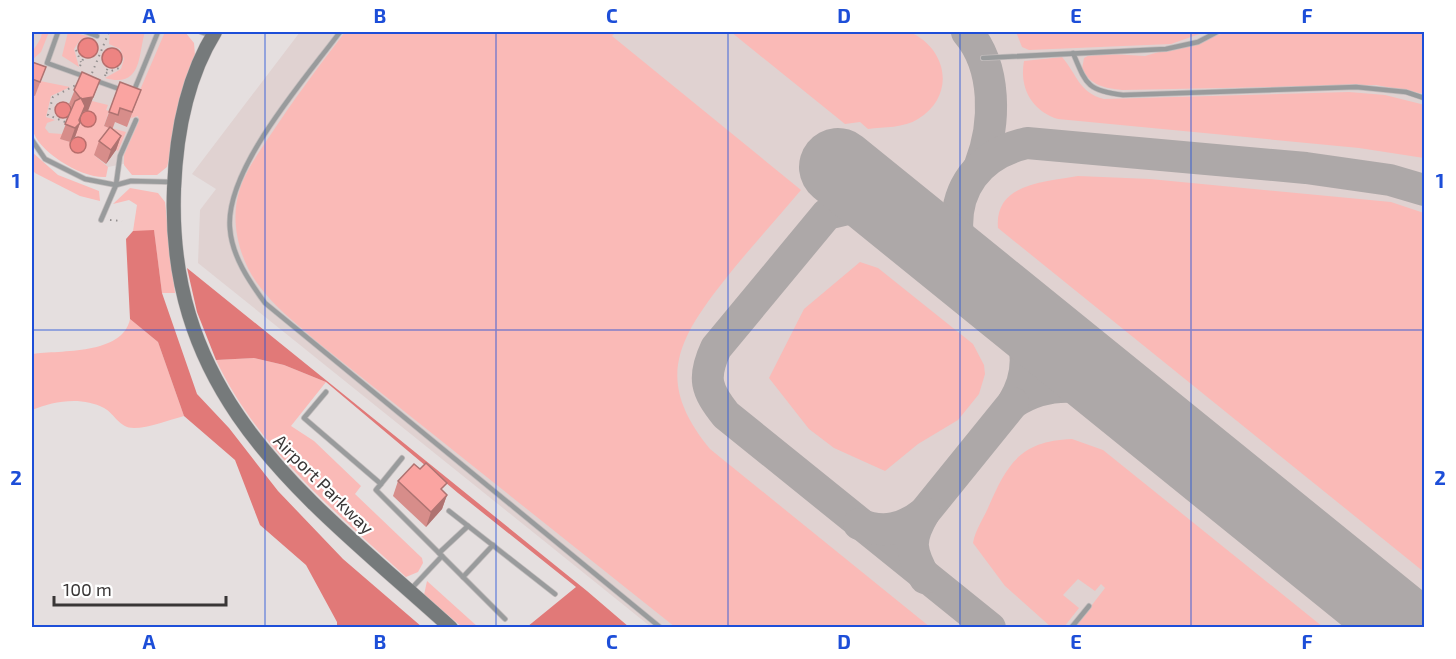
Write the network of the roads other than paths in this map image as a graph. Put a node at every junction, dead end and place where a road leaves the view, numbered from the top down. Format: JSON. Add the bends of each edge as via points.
{"nodes":[{"id":1,"x":58,"y":32,"type":"edge"},
{"id":2,"x":86,"y":32,"type":"edge"},
{"id":3,"x":158,"y":32,"type":"edge"},
{"id":4,"x":340,"y":32,"type":"edge"},
{"id":5,"x":1216,"y":32,"type":"edge"},
{"id":6,"x":209,"y":33,"type":"edge"},
{"id":7,"x":97,"y":36,"type":"dead end"},
{"id":8,"x":1073,"y":53,"type":"junction"},
{"id":9,"x":983,"y":58,"type":"dead end"},
{"id":10,"x":1425,"y":98,"type":"edge"},
{"id":11,"x":136,"y":120,"type":"dead end"},
{"id":12,"x":32,"y":140,"type":"edge"},
{"id":13,"x":174,"y":182,"type":"junction"},
{"id":14,"x":116,"y":185,"type":"junction"},
{"id":15,"x":101,"y":220,"type":"road end"},
{"id":16,"x":326,"y":392,"type":"dead end"},
{"id":17,"x":402,"y":458,"type":"dead end"},
{"id":18,"x":381,"y":484,"type":"junction"},
{"id":19,"x":450,"y":512,"type":"dead end"},
{"id":20,"x":468,"y":526,"type":"junction"},
{"id":21,"x":493,"y":545,"type":"junction"},
{"id":22,"x":440,"y":555,"type":"junction"},
{"id":23,"x":463,"y":577,"type":"junction"},
{"id":24,"x":410,"y":590,"type":"junction"},
{"id":25,"x":555,"y":594,"type":"dead end"},
{"id":26,"x":1089,"y":606,"type":"dead end"},
{"id":27,"x":506,"y":619,"type":"dead end"},
{"id":28,"x":451,"y":627,"type":"edge"},
{"id":29,"x":661,"y":627,"type":"edge"},
{"id":30,"x":1071,"y":627,"type":"edge"}],
"edges":[{"from":1,"to":3,"type":"lane","via":[[47,63],[132,94]]},
{"from":2,"to":7,"type":"lane"},
{"from":4,"to":29,"type":"lane","via":[[273,122],[236,186],[229,228],[236,255],[248,278],[265,303],[314,345]]},
{"from":5,"to":8,"type":"lane","via":[[1181,47]]},
{"from":6,"to":13,"type":"main road","name":"Airport Parkway","via":[[179,137]]},
{"from":8,"to":9,"type":"lane"},
{"from":8,"to":10,"type":"lane","via":[[1088,86],[1102,92],[1356,87]]},
{"from":11,"to":14,"type":"lane","via":[[120,156]]},
{"from":12,"to":14,"type":"lane","via":[[45,159],[85,179]]},
{"from":13,"to":14,"type":"lane","via":[[131,181]]},
{"from":13,"to":24,"type":"main road","name":"Airport Parkway","via":[[175,242],[183,291],[194,334],[221,392],[256,442],[295,485]]},
{"from":14,"to":15,"type":"lane"},
{"from":16,"to":18,"type":"lane","via":[[304,418]]},
{"from":17,"to":18,"type":"lane"},
{"from":18,"to":22,"type":"lane","via":[[376,490]]},
{"from":19,"to":20,"type":"lane"},
{"from":20,"to":21,"type":"lane"},
{"from":20,"to":22,"type":"lane"},
{"from":21,"to":23,"type":"lane"},
{"from":21,"to":25,"type":"lane"},
{"from":22,"to":23,"type":"lane"},
{"from":22,"to":24,"type":"lane"},
{"from":23,"to":27,"type":"lane"},
{"from":24,"to":28,"type":"main road","name":"Airport Parkway"},
{"from":26,"to":30,"type":"lane"}]}
